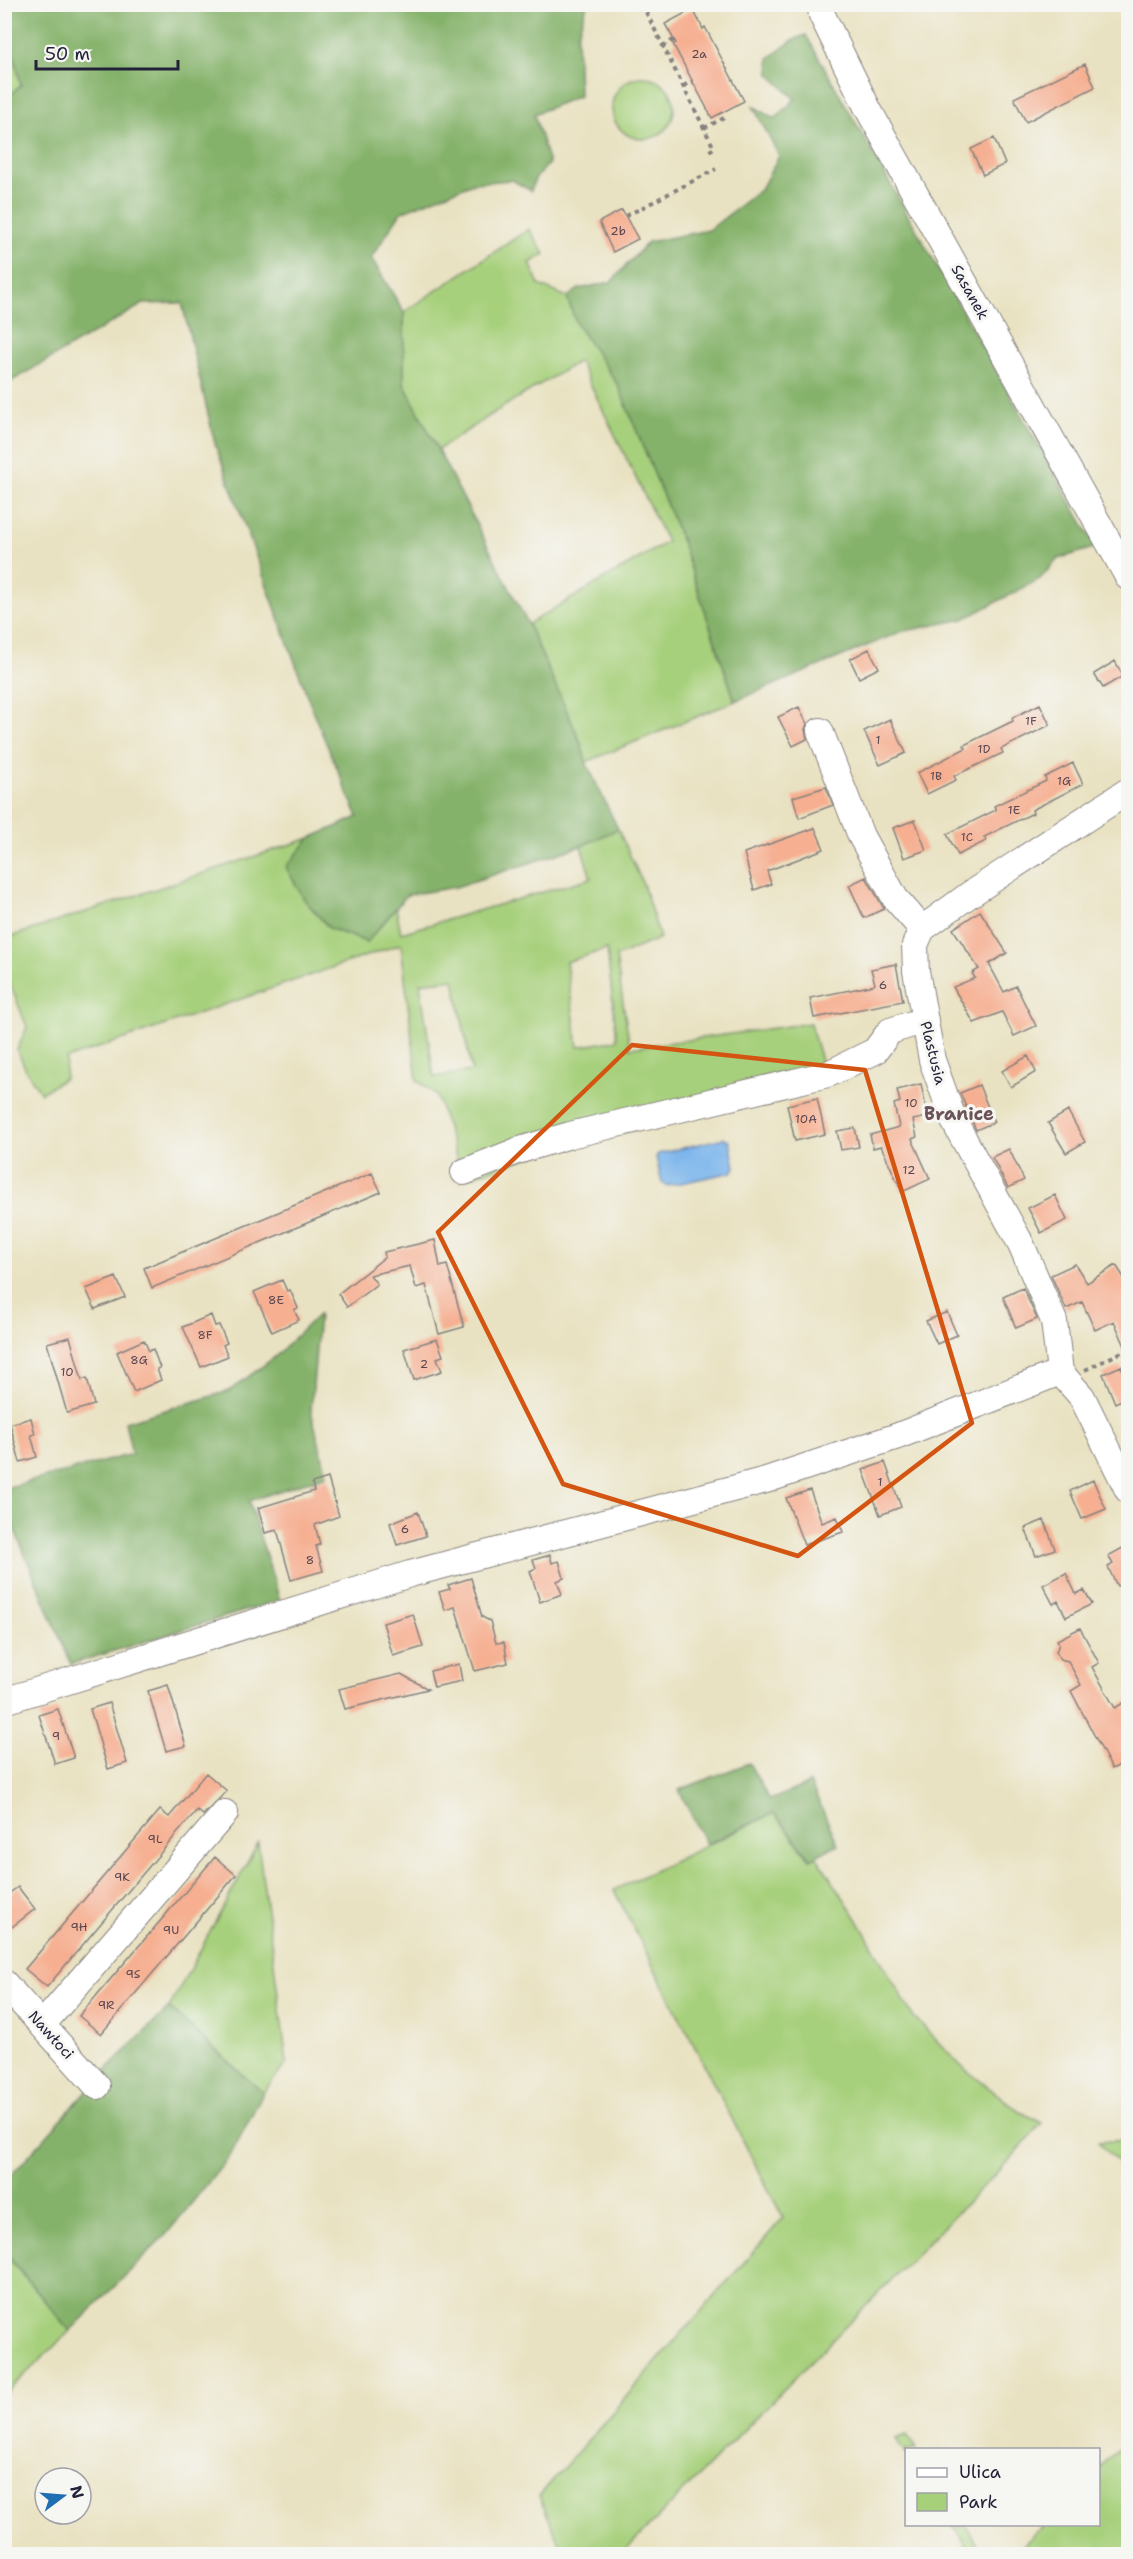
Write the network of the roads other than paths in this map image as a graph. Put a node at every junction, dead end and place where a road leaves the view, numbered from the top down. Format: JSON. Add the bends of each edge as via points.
{"nodes":[{"id":1,"x":820,"y":4,"type":"edge"},
{"id":2,"x":1128,"y":577,"type":"edge"},
{"id":3,"x":820,"y":731,"type":"dead end"},
{"id":4,"x":1128,"y":791,"type":"edge"},
{"id":5,"x":922,"y":929,"type":"junction"},
{"id":6,"x":925,"y":1020,"type":"junction"},
{"id":7,"x":464,"y":1172,"type":"dead end"},
{"id":8,"x":1060,"y":1372,"type":"junction"},
{"id":9,"x":1128,"y":1490,"type":"edge"},
{"id":10,"x":4,"y":1701,"type":"edge"},
{"id":11,"x":225,"y":1813,"type":"dead end"},
{"id":12,"x":4,"y":1983,"type":"edge"},
{"id":13,"x":42,"y":2025,"type":"junction"},
{"id":14,"x":97,"y":2086,"type":"dead end"}],
"edges":[{"from":1,"to":2,"type":"street","name":"Sasanek","via":[[868,109]]},
{"from":3,"to":5,"type":"street","via":[[861,836],[896,898]]},
{"from":4,"to":5,"type":"street"},
{"from":5,"to":6,"type":"street","name":"Plastusia","via":[[915,945]]},
{"from":6,"to":7,"type":"street","via":[[890,1031],[875,1051],[828,1074],[570,1135]]},
{"from":6,"to":8,"type":"street","name":"Plastusia","via":[[932,1060],[954,1121],[1022,1244],[1054,1321]]},
{"from":8,"to":9,"type":"street","via":[[1082,1397]]},
{"from":8,"to":10,"type":"street","via":[[898,1436],[766,1480],[410,1574]]},
{"from":11,"to":13,"type":"street"},
{"from":12,"to":13,"type":"street","name":"Nawłoci"},
{"from":13,"to":14,"type":"street","name":"Nawłoci"}]}
